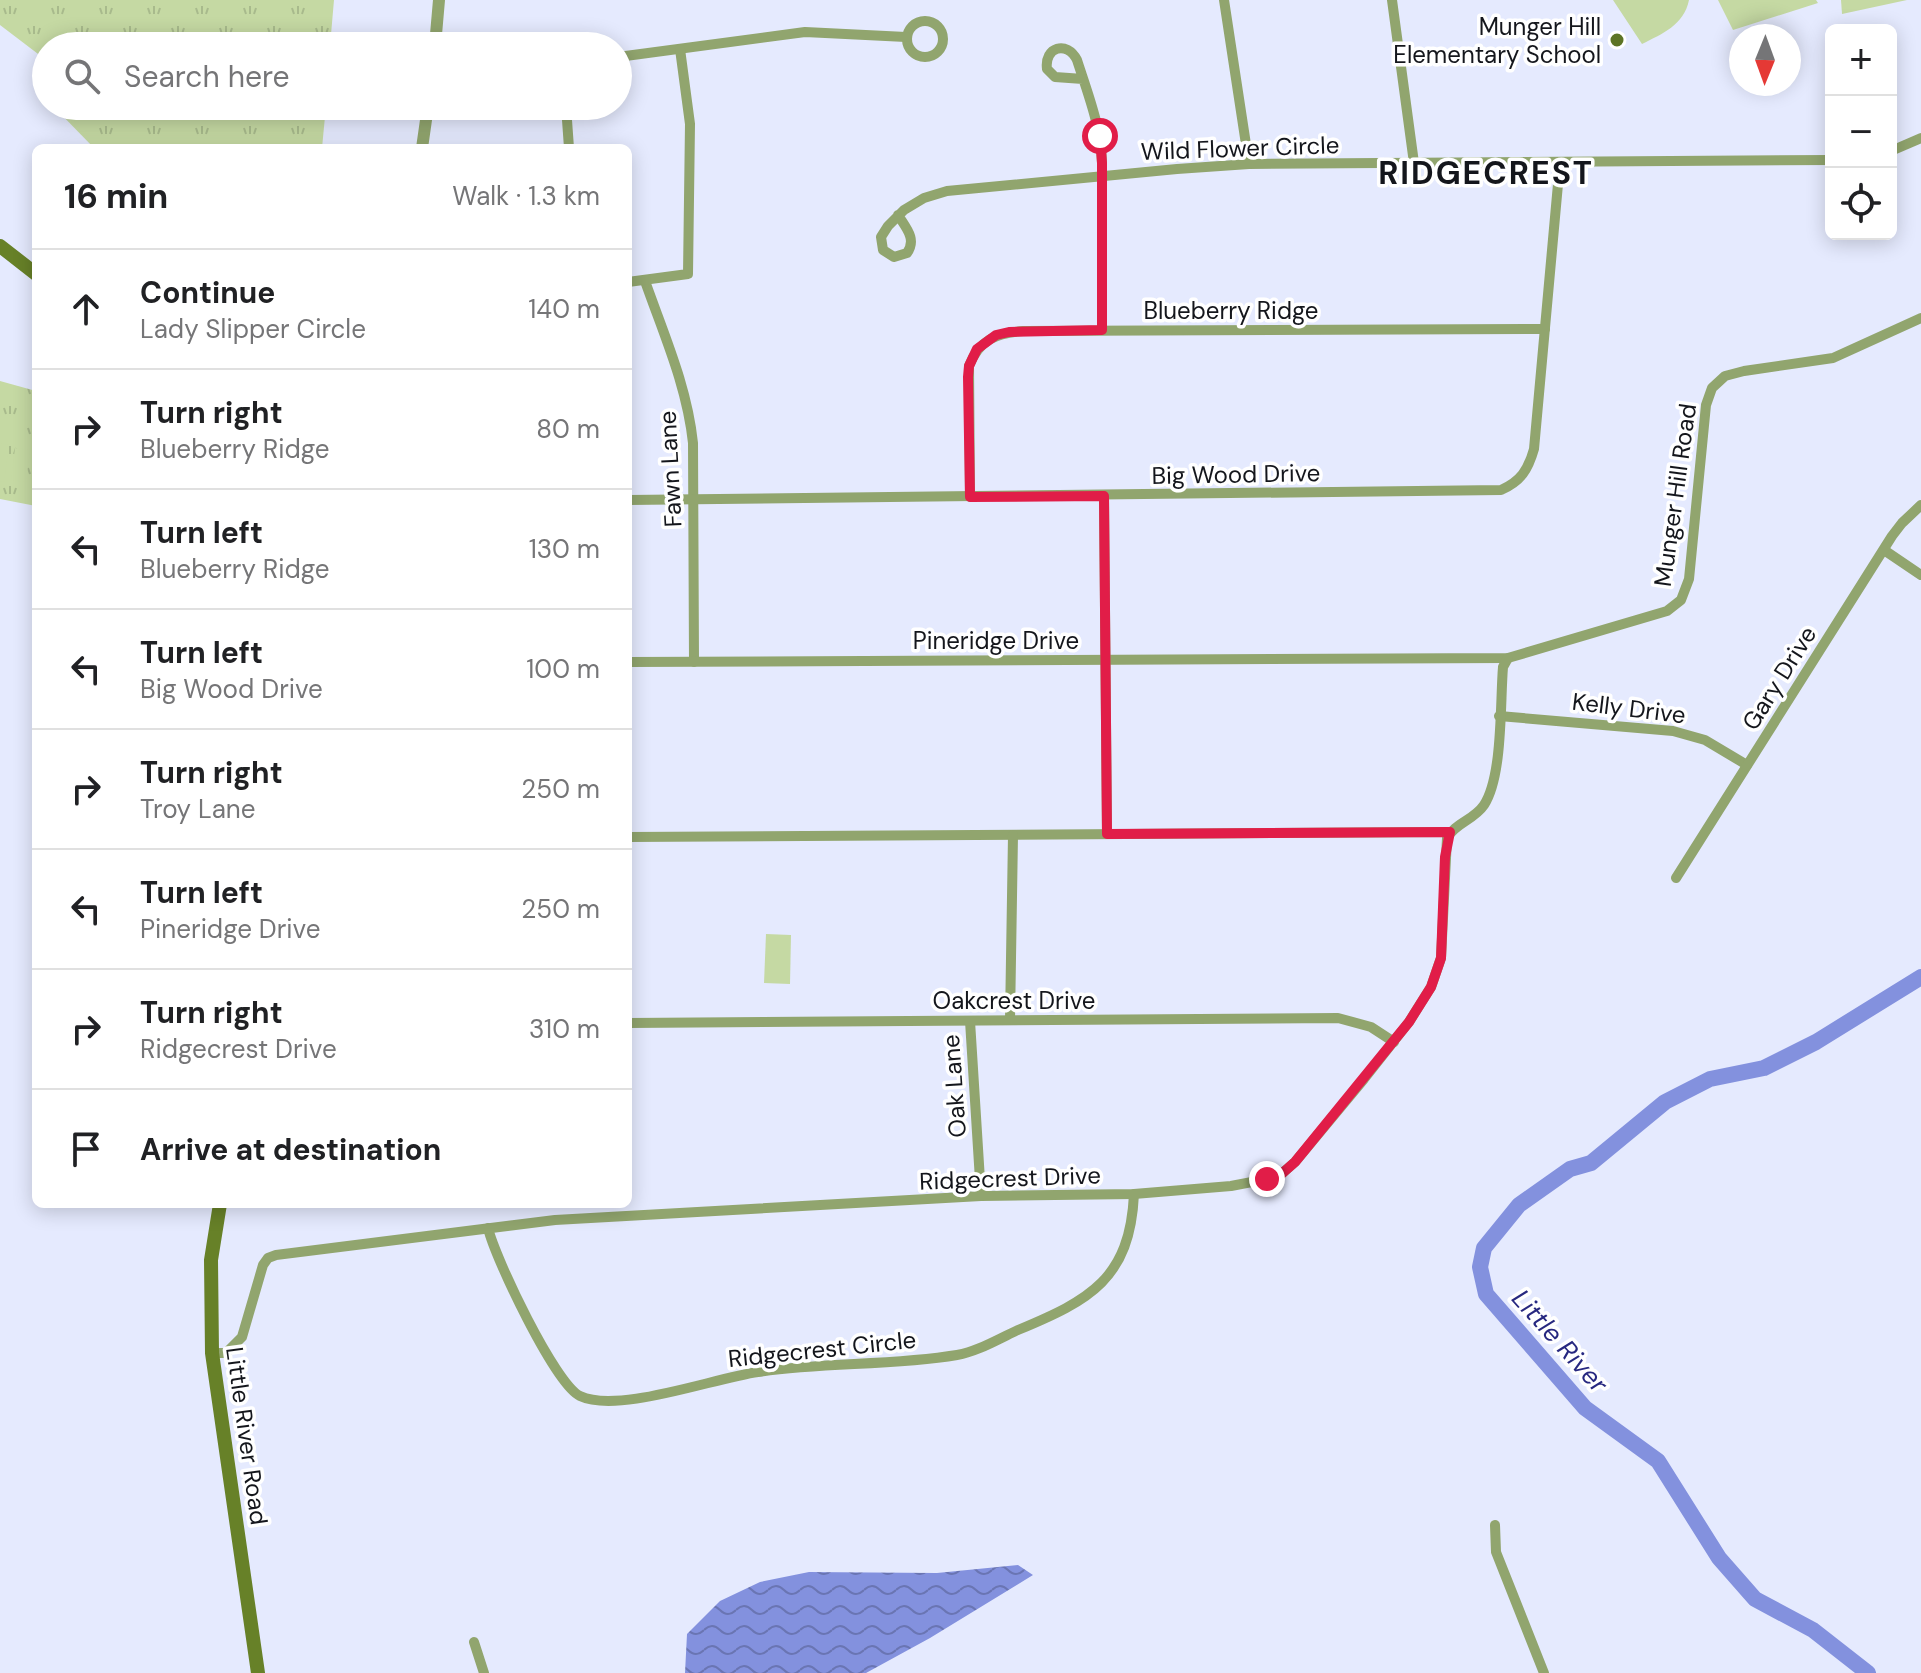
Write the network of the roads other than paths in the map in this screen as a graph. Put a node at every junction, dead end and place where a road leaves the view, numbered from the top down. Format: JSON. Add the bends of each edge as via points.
{"nodes":[{"id":1,"x":439,"y":0,"type":"edge"},
{"id":2,"x":1224,"y":0,"type":"edge"},
{"id":3,"x":1392,"y":0,"type":"edge"},
{"id":4,"x":436,"y":32,"type":"edge"},
{"id":5,"x":906,"y":37,"type":"dead end"},
{"id":6,"x":680,"y":49,"type":"junction"},
{"id":7,"x":632,"y":55,"type":"edge"},
{"id":8,"x":1083,"y":79,"type":"dead end"},
{"id":9,"x":426,"y":120,"type":"edge"},
{"id":10,"x":567,"y":120,"type":"edge"},
{"id":11,"x":1921,"y":138,"type":"edge"},
{"id":12,"x":423,"y":144,"type":"edge"},
{"id":13,"x":569,"y":144,"type":"edge"},
{"id":14,"x":1897,"y":148,"type":"edge"},
{"id":15,"x":1825,"y":160,"type":"edge"},
{"id":16,"x":1560,"y":162,"type":"junction"},
{"id":17,"x":1414,"y":163,"type":"junction"},
{"id":18,"x":1249,"y":164,"type":"junction"},
{"id":19,"x":1102,"y":176,"type":"junction"},
{"id":20,"x":898,"y":215,"type":"dead end"},
{"id":21,"x":0,"y":246,"type":"edge"},
{"id":22,"x":32,"y":271,"type":"edge"},
{"id":23,"x":645,"y":281,"type":"junction"},
{"id":24,"x":632,"y":282,"type":"edge"},
{"id":25,"x":1921,"y":318,"type":"edge"},
{"id":26,"x":1545,"y":329,"type":"junction"},
{"id":27,"x":1102,"y":330,"type":"junction"},
{"id":28,"x":1104,"y":496,"type":"junction"},
{"id":29,"x":970,"y":497,"type":"junction"},
{"id":30,"x":632,"y":500,"type":"edge"},
{"id":31,"x":693,"y":500,"type":"junction"},
{"id":32,"x":1921,"y":505,"type":"edge"},
{"id":33,"x":1884,"y":550,"type":"junction"},
{"id":34,"x":1921,"y":575,"type":"edge"},
{"id":35,"x":1508,"y":658,"type":"junction"},
{"id":36,"x":1106,"y":660,"type":"junction"},
{"id":37,"x":632,"y":662,"type":"edge"},
{"id":38,"x":694,"y":662,"type":"junction"},
{"id":39,"x":1499,"y":716,"type":"junction"},
{"id":40,"x":1747,"y":765,"type":"junction"},
{"id":41,"x":1450,"y":832,"type":"junction"},
{"id":42,"x":1107,"y":834,"type":"junction"},
{"id":43,"x":1013,"y":835,"type":"junction"},
{"id":44,"x":632,"y":837,"type":"edge"},
{"id":45,"x":1676,"y":878,"type":"dead end"},
{"id":46,"x":1010,"y":1020,"type":"junction"},
{"id":47,"x":970,"y":1021,"type":"junction"},
{"id":48,"x":632,"y":1023,"type":"edge"},
{"id":49,"x":1394,"y":1042,"type":"junction"},
{"id":50,"x":1134,"y":1194,"type":"junction"},
{"id":51,"x":981,"y":1196,"type":"junction"},
{"id":52,"x":219,"y":1208,"type":"edge"},
{"id":53,"x":488,"y":1228,"type":"junction"},
{"id":54,"x":212,"y":1353,"type":"junction"},
{"id":55,"x":1495,"y":1525,"type":"dead end"},
{"id":56,"x":474,"y":1642,"type":"dead end"},
{"id":57,"x":258,"y":1673,"type":"edge"},
{"id":58,"x":484,"y":1673,"type":"edge"},
{"id":59,"x":1544,"y":1673,"type":"edge"}],
"edges":[{"from":1,"to":4,"type":"street"},
{"from":2,"to":18,"type":"street"},
{"from":3,"to":17,"type":"street"},
{"from":5,"to":6,"type":"street","via":[[805,32]]},
{"from":6,"to":7,"type":"street"},
{"from":6,"to":23,"type":"street","via":[[690,124],[688,274]]},
{"from":8,"to":19,"type":"street","via":[[1100,136]]},
{"from":9,"to":12,"type":"street"},
{"from":10,"to":13,"type":"street"},
{"from":11,"to":14,"type":"street"},
{"from":15,"to":16,"type":"street","name":"Wild Flower Circle"},
{"from":16,"to":17,"type":"street","name":"Wild Flower Circle"},
{"from":16,"to":26,"type":"street","name":"Big Wood Drive"},
{"from":17,"to":18,"type":"street","name":"Wild Flower Circle"},
{"from":18,"to":19,"type":"street","name":"Wild Flower Circle"},
{"from":19,"to":20,"type":"street","name":"Wild Flower Circle","via":[[947,191]]},
{"from":19,"to":27,"type":"street"},
{"from":21,"to":22,"type":"main road"},
{"from":23,"to":24,"type":"street"},
{"from":23,"to":31,"type":"street","name":"Fawn Lane","via":[[690,416]]},
{"from":25,"to":35,"type":"street","name":"Munger Hill Road","via":[[1833,358],[1733,373],[1719,380],[1706,405],[1689,579],[1681,600],[1657,615]]},
{"from":26,"to":27,"type":"street","name":"Blueberry Ridge"},
{"from":26,"to":28,"type":"street","name":"Big Wood Drive","via":[[1534,449],[1526,472],[1501,490]]},
{"from":27,"to":29,"type":"street","name":"Blueberry Ridge","via":[[1009,332],[977,349],[968,377]]},
{"from":28,"to":29,"type":"street","name":"Big Wood Drive"},
{"from":28,"to":36,"type":"street"},
{"from":29,"to":31,"type":"street","name":"Big Wood Drive"},
{"from":30,"to":31,"type":"street","name":"Big Wood Drive"},
{"from":31,"to":38,"type":"street","name":"Fawn Lane"},
{"from":32,"to":33,"type":"street","name":"Gary Drive"},
{"from":33,"to":34,"type":"street"},
{"from":33,"to":40,"type":"street","name":"Gary Drive"},
{"from":35,"to":36,"type":"street","name":"Pineridge Drive"},
{"from":35,"to":39,"type":"street"},
{"from":36,"to":38,"type":"street","name":"Pineridge Drive"},
{"from":36,"to":42,"type":"street"},
{"from":37,"to":38,"type":"street","name":"Pineridge Drive"},
{"from":39,"to":40,"type":"street","name":"Kelly Drive","via":[[1673,731],[1705,740]]},
{"from":39,"to":41,"type":"street","via":[[1494,779],[1486,802],[1472,819]]},
{"from":40,"to":45,"type":"street","name":"Gary Drive"},
{"from":41,"to":42,"type":"street"},
{"from":41,"to":49,"type":"street","name":"Ridgecrest Drive","via":[[1441,958],[1427,995]]},
{"from":42,"to":43,"type":"street"},
{"from":43,"to":44,"type":"street"},
{"from":43,"to":46,"type":"street"},
{"from":46,"to":47,"type":"street","name":"Oakcrest Drive"},
{"from":46,"to":49,"type":"street","name":"Oakcrest Drive","via":[[1338,1018],[1371,1027]]},
{"from":47,"to":48,"type":"street","name":"Oakcrest Drive"},
{"from":47,"to":51,"type":"street","name":"Oak Lane"},
{"from":49,"to":50,"type":"street","name":"Ridgecrest Drive","via":[[1278,1177]]},
{"from":50,"to":51,"type":"street","name":"Ridgecrest Drive"},
{"from":50,"to":53,"type":"street","name":"Ridgecrest Circle","via":[[1128,1244],[1100,1285],[1069,1308],[985,1346],[961,1355],[758,1372],[621,1401],[591,1400],[569,1389],[533,1329]]},
{"from":51,"to":53,"type":"street","name":"Ridgecrest Drive"},
{"from":52,"to":54,"type":"main road","name":"Little River Road","via":[[211,1260]]},
{"from":53,"to":54,"type":"street","name":"Ridgecrest Drive","via":[[268,1258],[242,1337],[226,1353]]},
{"from":54,"to":57,"type":"main road","name":"Little River Road"},
{"from":55,"to":59,"type":"street","via":[[1496,1552]]},
{"from":56,"to":58,"type":"street"}]}
